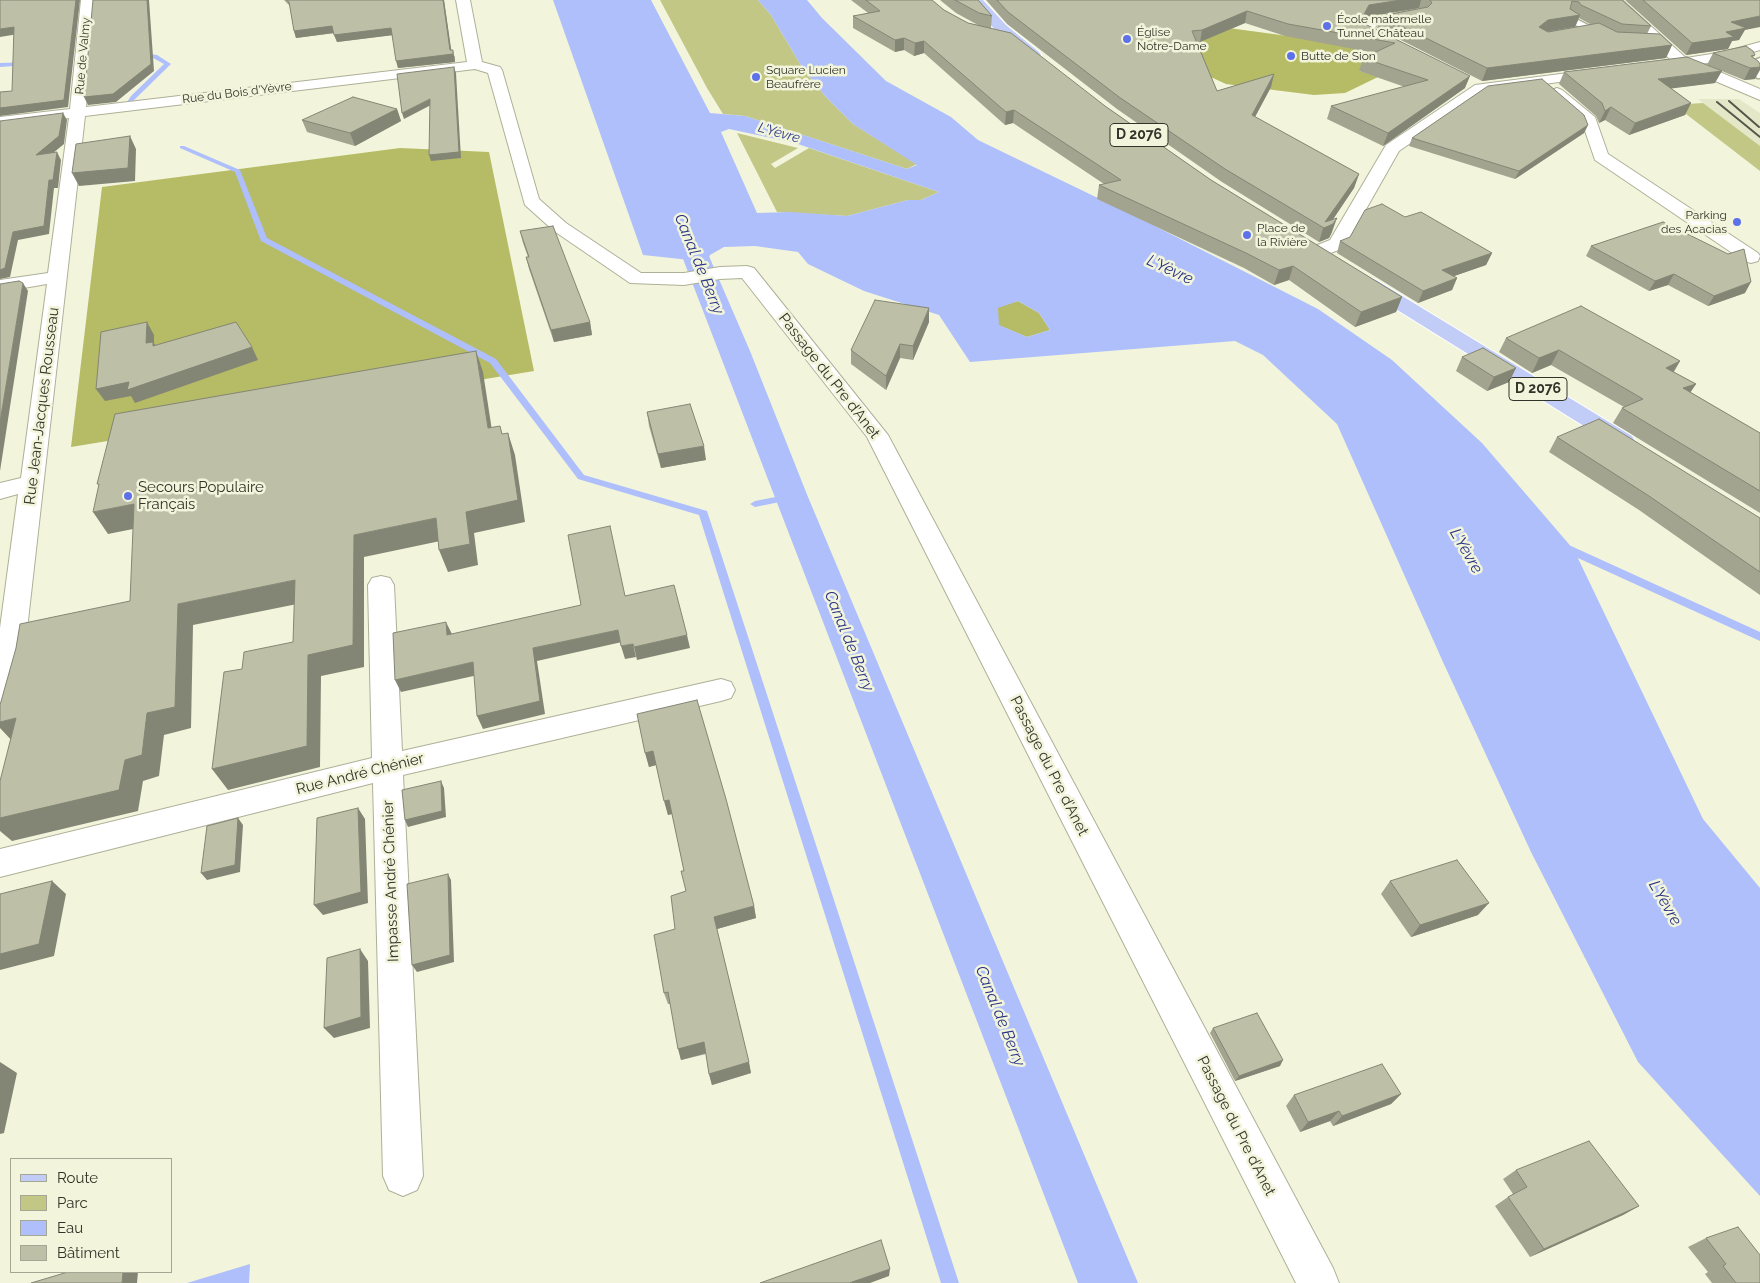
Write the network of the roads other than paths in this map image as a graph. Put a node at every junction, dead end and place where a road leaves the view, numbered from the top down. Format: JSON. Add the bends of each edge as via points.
{"nodes":[{"id":1,"x":88,"y":0,"type":"edge"},
{"id":2,"x":463,"y":0,"type":"edge"},
{"id":3,"x":976,"y":0,"type":"edge"},
{"id":4,"x":1614,"y":0,"type":"edge"},
{"id":5,"x":1398,"y":3,"type":"dead end"},
{"id":6,"x":1570,"y":17,"type":"edge"},
{"id":7,"x":1592,"y":30,"type":"junction"},
{"id":8,"x":1567,"y":34,"type":"edge"},
{"id":9,"x":989,"y":35,"type":"edge"},
{"id":10,"x":1607,"y":37,"type":"edge"},
{"id":11,"x":1015,"y":40,"type":"junction"},
{"id":12,"x":1760,"y":46,"type":"edge"},
{"id":13,"x":1410,"y":53,"type":"edge"},
{"id":14,"x":1588,"y":59,"type":"edge"},
{"id":15,"x":1760,"y":60,"type":"edge"},
{"id":16,"x":1682,"y":62,"type":"junction"},
{"id":17,"x":475,"y":65,"type":"junction"},
{"id":18,"x":1048,"y":66,"type":"edge"},
{"id":19,"x":1644,"y":68,"type":"edge"},
{"id":20,"x":1760,"y":76,"type":"edge"},
{"id":21,"x":1461,"y":79,"type":"edge"},
{"id":22,"x":1542,"y":80,"type":"junction"},
{"id":23,"x":1480,"y":88,"type":"junction"},
{"id":24,"x":1760,"y":95,"type":"edge"},
{"id":25,"x":78,"y":112,"type":"junction"},
{"id":26,"x":0,"y":122,"type":"edge"},
{"id":27,"x":511,"y":122,"type":"junction"},
{"id":28,"x":533,"y":142,"type":"dead end"},
{"id":29,"x":551,"y":199,"type":"dead end"},
{"id":30,"x":560,"y":228,"type":"junction"},
{"id":31,"x":1309,"y":248,"type":"joint"},
{"id":32,"x":1751,"y":257,"type":"dead end"},
{"id":33,"x":58,"y":277,"type":"junction"},
{"id":34,"x":0,"y":286,"type":"edge"},
{"id":35,"x":1644,"y":454,"type":"edge"},
{"id":36,"x":32,"y":483,"type":"junction"},
{"id":37,"x":0,"y":491,"type":"edge"},
{"id":38,"x":381,"y":585,"type":"dead end"},
{"id":39,"x":721,"y":690,"type":"dead end"},
{"id":40,"x":0,"y":698,"type":"edge"},
{"id":41,"x":386,"y":767,"type":"junction"},
{"id":42,"x":0,"y":863,"type":"edge"},
{"id":43,"x":403,"y":1176,"type":"dead end"},
{"id":44,"x":1318,"y":1283,"type":"edge"}],
"edges":[{"from":1,"to":25,"type":"street","name":"Rue de Valmy"},
{"from":2,"to":17,"type":"street"},
{"from":3,"to":11,"type":"main road"},
{"from":4,"to":16,"type":"street","via":[[1656,43]]},
{"from":5,"to":13,"type":"street","via":[[1419,14],[1371,22],[1367,31]]},
{"from":6,"to":7,"type":"lane"},
{"from":7,"to":8,"type":"street"},
{"from":7,"to":10,"type":"lane"},
{"from":9,"to":11,"type":"street"},
{"from":11,"to":18,"type":"main road"},
{"from":12,"to":16,"type":"street","via":[[1726,56]]},
{"from":14,"to":22,"type":"street","via":[[1614,71]]},
{"from":15,"to":20,"type":"lane","via":[[1752,63]]},
{"from":16,"to":19,"type":"street"},
{"from":16,"to":24,"type":"street"},
{"from":17,"to":25,"type":"street","name":"Rue du Bois d'Yèvre"},
{"from":17,"to":27,"type":"street","via":[[495,70]]},
{"from":21,"to":23,"type":"street"},
{"from":22,"to":23,"type":"street"},
{"from":22,"to":32,"type":"street","via":[[1589,120],[1600,156]]},
{"from":23,"to":31,"type":"street","via":[[1392,148],[1336,244]]},
{"from":25,"to":26,"type":"street","name":"Rue du Bois d'Yèvre"},
{"from":25,"to":33,"type":"street","name":"Rue Jean-Jacques Rousseau"},
{"from":27,"to":28,"type":"street"},
{"from":27,"to":30,"type":"street","via":[[531,201]]},
{"from":29,"to":30,"type":"street"},
{"from":30,"to":44,"type":"street","name":"Passage du Pre d’Anet","via":[[637,278],[684,279],[734,272],[877,434]]},
{"from":31,"to":35,"type":"main road","number":"D 2076"},
{"from":33,"to":34,"type":"street"},
{"from":33,"to":36,"type":"street","name":"Rue Jean-Jacques Rousseau"},
{"from":36,"to":37,"type":"street"},
{"from":36,"to":40,"type":"street","name":"Rue Jean-Jacques Rousseau","via":[[10,656]]},
{"from":38,"to":41,"type":"street","name":"Impasse André Chénier"},
{"from":39,"to":41,"type":"street","name":"Rue André Chénier"},
{"from":41,"to":42,"type":"street","name":"Rue André Chénier"},
{"from":41,"to":43,"type":"street","name":"Impasse André Chénier"}]}
